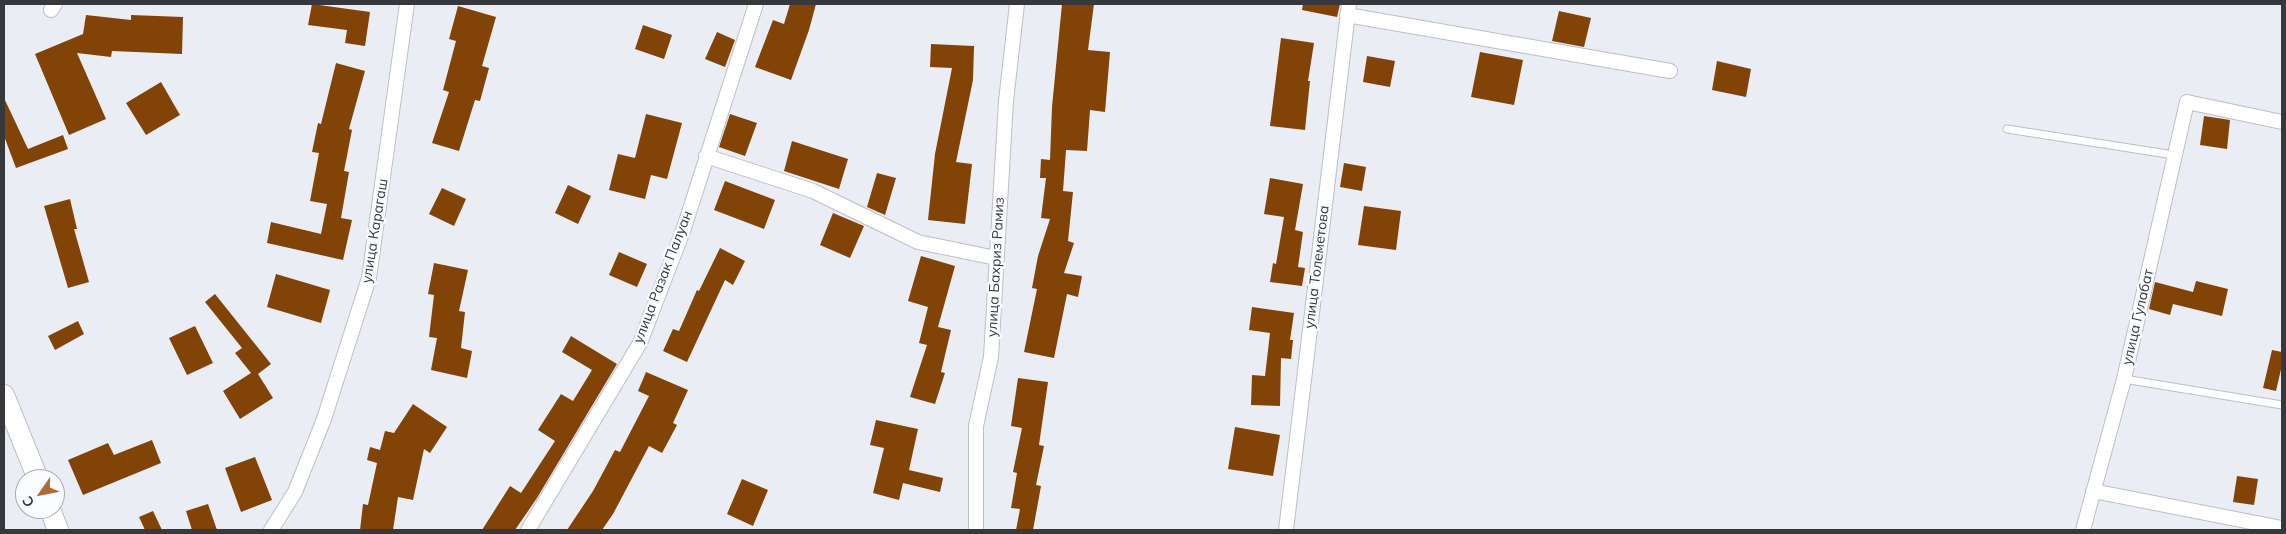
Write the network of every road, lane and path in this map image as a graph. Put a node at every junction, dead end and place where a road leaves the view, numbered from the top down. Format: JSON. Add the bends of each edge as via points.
{"nodes":[{"id":1,"x":406,"y":4,"type":"edge"},
{"id":2,"x":756,"y":4,"type":"edge"},
{"id":3,"x":1017,"y":4,"type":"edge"},
{"id":4,"x":1348,"y":9,"type":"edge"},
{"id":5,"x":1670,"y":70,"type":"dead end"},
{"id":6,"x":2282,"y":122,"type":"edge"},
{"id":7,"x":2006,"y":129,"type":"dead end"},
{"id":8,"x":706,"y":156,"type":"junction"},
{"id":9,"x":2174,"y":156,"type":"junction"},
{"id":10,"x":996,"y":258,"type":"junction"},
{"id":11,"x":2124,"y":379,"type":"junction"},
{"id":12,"x":4,"y":395,"type":"edge"},
{"id":13,"x":2282,"y":406,"type":"edge"},
{"id":14,"x":34,"y":469,"type":"edge"},
{"id":15,"x":2093,"y":491,"type":"junction"},
{"id":16,"x":2282,"y":528,"type":"edge"},
{"id":17,"x":272,"y":530,"type":"edge"},
{"id":18,"x":528,"y":530,"type":"edge"},
{"id":19,"x":976,"y":530,"type":"edge"},
{"id":20,"x":1286,"y":530,"type":"edge"},
{"id":21,"x":2083,"y":530,"type":"edge"}],
"edges":[{"from":1,"to":17,"type":"street","name":"улица Карагаш","via":[[369,278],[324,419],[295,492]]},
{"from":2,"to":8,"type":"street","name":"улица Разак Палуан"},
{"from":3,"to":10,"type":"street","name":"улица Бахриз Рамиз","via":[[1006,101]]},
{"from":4,"to":5,"type":"street"},
{"from":4,"to":20,"type":"street","name":"улица Толеметова"},
{"from":6,"to":9,"type":"street","name":"улица Гулабат","via":[[2187,102]]},
{"from":7,"to":9,"type":"lane"},
{"from":8,"to":10,"type":"street","via":[[814,191],[918,242]]},
{"from":8,"to":18,"type":"street","name":"улица Разак Палуан","via":[[683,231],[640,343]]},
{"from":9,"to":11,"type":"street","name":"улица Гулабат"},
{"from":10,"to":19,"type":"street","name":"улица Бахриз Рамиз","via":[[990,357],[976,426]]},
{"from":11,"to":13,"type":"lane"},
{"from":11,"to":15,"type":"street","name":"улица Гулабат"},
{"from":12,"to":14,"type":"main road"},
{"from":15,"to":16,"type":"street"},
{"from":15,"to":21,"type":"street","name":"улица Гулабат"}]}
